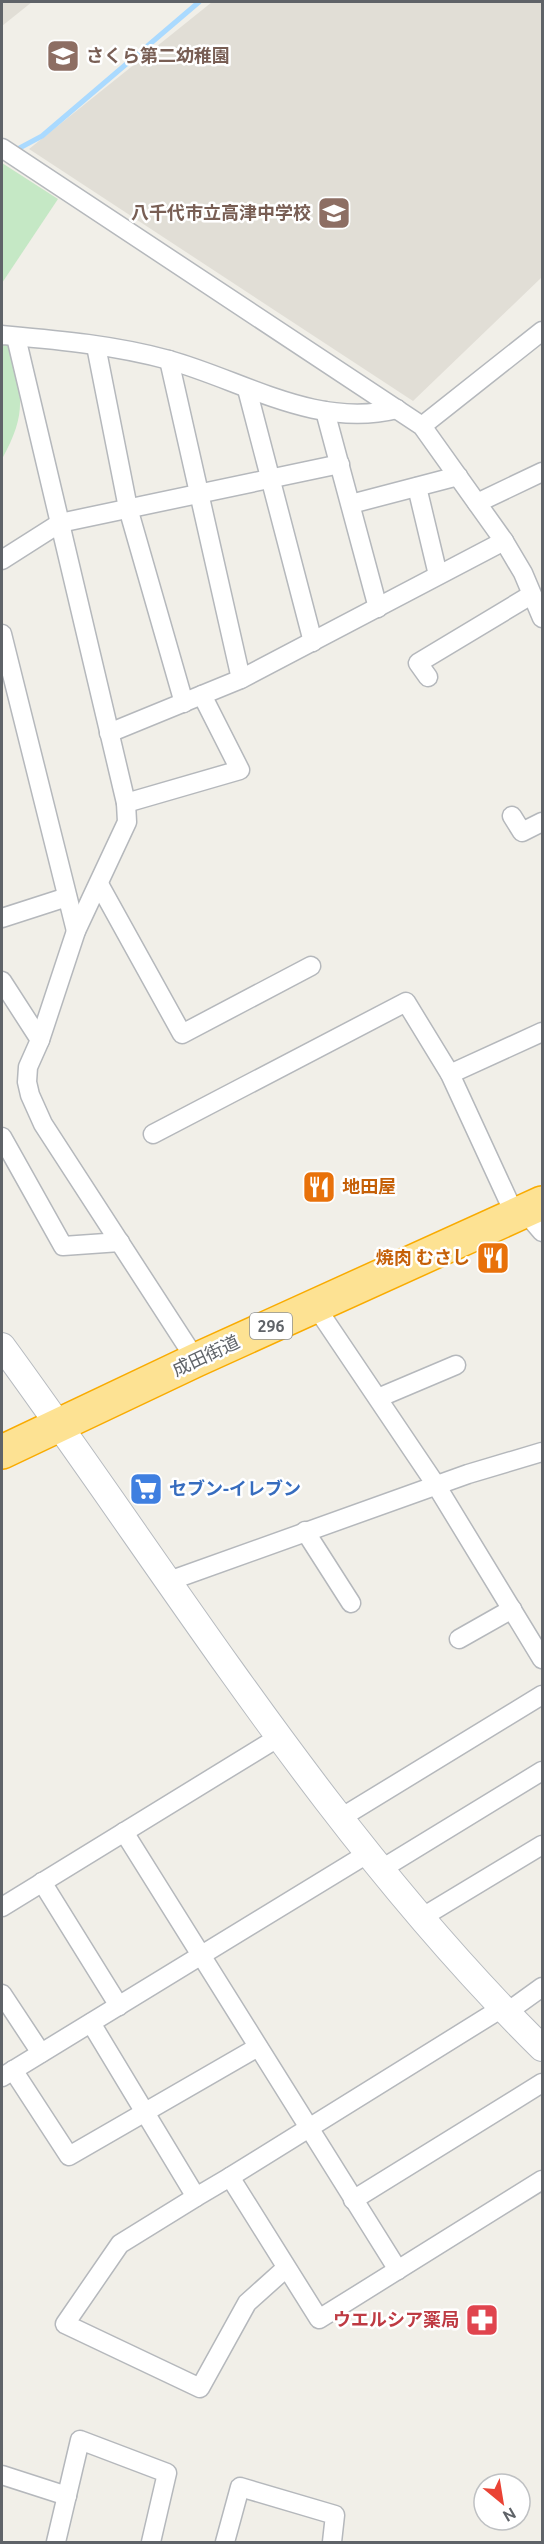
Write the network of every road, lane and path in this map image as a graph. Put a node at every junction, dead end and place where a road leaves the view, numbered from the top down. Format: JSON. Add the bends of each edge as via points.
{"nodes":[{"id":1,"x":2,"y":148,"type":"edge"},
{"id":2,"x":543,"y":331,"type":"edge"},
{"id":3,"x":9,"y":336,"type":"edge"},
{"id":4,"x":96,"y":346,"type":"junction"},
{"id":5,"x":169,"y":360,"type":"junction"},
{"id":6,"x":247,"y":389,"type":"junction"},
{"id":7,"x":397,"y":409,"type":"junction"},
{"id":8,"x":325,"y":411,"type":"junction"},
{"id":9,"x":422,"y":426,"type":"junction"},
{"id":10,"x":340,"y":464,"type":"junction"},
{"id":11,"x":543,"y":472,"type":"edge"},
{"id":12,"x":458,"y":476,"type":"junction"},
{"id":13,"x":269,"y":478,"type":"junction"},
{"id":14,"x":417,"y":487,"type":"junction"},
{"id":15,"x":199,"y":493,"type":"junction"},
{"id":16,"x":477,"y":503,"type":"junction"},
{"id":17,"x":351,"y":504,"type":"junction"},
{"id":18,"x":128,"y":508,"type":"junction"},
{"id":19,"x":60,"y":523,"type":"junction"},
{"id":20,"x":504,"y":541,"type":"junction"},
{"id":21,"x":2,"y":560,"type":"edge"},
{"id":22,"x":438,"y":575,"type":"junction"},
{"id":23,"x":531,"y":595,"type":"junction"},
{"id":24,"x":378,"y":608,"type":"junction"},
{"id":25,"x":543,"y":618,"type":"edge"},
{"id":26,"x":2,"y":634,"type":"edge"},
{"id":27,"x":313,"y":642,"type":"junction"},
{"id":28,"x":428,"y":677,"type":"dead end"},
{"id":29,"x":241,"y":680,"type":"junction"},
{"id":30,"x":202,"y":695,"type":"junction"},
{"id":31,"x":184,"y":703,"type":"junction"},
{"id":32,"x":109,"y":733,"type":"junction"},
{"id":33,"x":126,"y":803,"type":"junction"},
{"id":34,"x":512,"y":816,"type":"dead end"},
{"id":35,"x":543,"y":822,"type":"edge"},
{"id":36,"x":99,"y":884,"type":"junction"},
{"id":37,"x":68,"y":897,"type":"junction"},
{"id":38,"x":2,"y":918,"type":"edge"},
{"id":39,"x":76,"y":931,"type":"junction"},
{"id":40,"x":311,"y":966,"type":"dead end"},
{"id":41,"x":2,"y":981,"type":"edge"},
{"id":42,"x":543,"y":1032,"type":"edge"},
{"id":43,"x":40,"y":1040,"type":"junction"},
{"id":44,"x":450,"y":1074,"type":"junction"},
{"id":45,"x":153,"y":1134,"type":"dead end"},
{"id":46,"x":2,"y":1137,"type":"edge"},
{"id":47,"x":531,"y":1215,"type":"edge"},
{"id":48,"x":120,"y":1242,"type":"junction"},
{"id":49,"x":316,"y":1307,"type":"junction"},
{"id":50,"x":2,"y":1346,"type":"edge"},
{"id":51,"x":196,"y":1360,"type":"junction"},
{"id":52,"x":456,"y":1365,"type":"dead end"},
{"id":53,"x":378,"y":1398,"type":"junction"},
{"id":54,"x":58,"y":1427,"type":"junction"},
{"id":55,"x":2,"y":1452,"type":"edge"},
{"id":56,"x":543,"y":1452,"type":"edge"},
{"id":57,"x":436,"y":1485,"type":"junction"},
{"id":58,"x":305,"y":1531,"type":"junction"},
{"id":59,"x":169,"y":1581,"type":"junction"},
{"id":60,"x":351,"y":1603,"type":"dead end"},
{"id":61,"x":512,"y":1609,"type":"junction"},
{"id":62,"x":459,"y":1638,"type":"dead end"},
{"id":63,"x":543,"y":1659,"type":"edge"},
{"id":64,"x":543,"y":1695,"type":"edge"},
{"id":65,"x":279,"y":1737,"type":"junction"},
{"id":66,"x":543,"y":1771,"type":"edge"},
{"id":67,"x":339,"y":1819,"type":"junction"},
{"id":68,"x":124,"y":1832,"type":"junction"},
{"id":69,"x":543,"y":1845,"type":"edge"},
{"id":70,"x":374,"y":1862,"type":"junction"},
{"id":71,"x":42,"y":1882,"type":"junction"},
{"id":72,"x":2,"y":1907,"type":"edge"},
{"id":73,"x":421,"y":1918,"type":"junction"},
{"id":74,"x":201,"y":1955,"type":"junction"},
{"id":75,"x":543,"y":1987,"type":"edge"},
{"id":76,"x":2,"y":1994,"type":"edge"},
{"id":77,"x":119,"y":2006,"type":"junction"},
{"id":78,"x":504,"y":2010,"type":"junction"},
{"id":79,"x":91,"y":2023,"type":"junction"},
{"id":80,"x":258,"y":2047,"type":"junction"},
{"id":81,"x":543,"y":2048,"type":"edge"},
{"id":82,"x":41,"y":2053,"type":"junction"},
{"id":83,"x":7,"y":2074,"type":"edge"},
{"id":84,"x":543,"y":2083,"type":"edge"},
{"id":85,"x":144,"y":2112,"type":"junction"},
{"id":86,"x":309,"y":2128,"type":"junction"},
{"id":87,"x":230,"y":2177,"type":"junction"},
{"id":88,"x":543,"y":2180,"type":"edge"},
{"id":89,"x":196,"y":2198,"type":"junction"},
{"id":90,"x":353,"y":2199,"type":"junction"},
{"id":91,"x":286,"y":2268,"type":"junction"},
{"id":92,"x":398,"y":2270,"type":"junction"},
{"id":93,"x":2,"y":2475,"type":"edge"},
{"id":94,"x":67,"y":2496,"type":"junction"},
{"id":95,"x":56,"y":2542,"type":"edge"},
{"id":96,"x":151,"y":2542,"type":"edge"},
{"id":97,"x":225,"y":2542,"type":"edge"},
{"id":98,"x":332,"y":2542,"type":"edge"}],
"edges":[{"from":1,"to":7,"type":"street"},
{"from":2,"to":9,"type":"street"},
{"from":3,"to":4,"type":"street"},
{"from":3,"to":19,"type":"street"},
{"from":4,"to":5,"type":"street"},
{"from":4,"to":18,"type":"street"},
{"from":5,"to":6,"type":"street"},
{"from":5,"to":15,"type":"street"},
{"from":6,"to":8,"type":"street","via":[[291,405]]},
{"from":6,"to":13,"type":"street"},
{"from":7,"to":8,"type":"street","via":[[378,414]]},
{"from":7,"to":9,"type":"street"},
{"from":8,"to":10,"type":"street"},
{"from":9,"to":12,"type":"street"},
{"from":10,"to":13,"type":"street"},
{"from":10,"to":17,"type":"street"},
{"from":11,"to":16,"type":"street"},
{"from":12,"to":14,"type":"street"},
{"from":12,"to":16,"type":"street"},
{"from":13,"to":15,"type":"street"},
{"from":13,"to":27,"type":"street"},
{"from":14,"to":17,"type":"street"},
{"from":14,"to":22,"type":"street"},
{"from":15,"to":18,"type":"street"},
{"from":15,"to":29,"type":"street"},
{"from":16,"to":20,"type":"street"},
{"from":17,"to":24,"type":"street"},
{"from":18,"to":19,"type":"street"},
{"from":18,"to":31,"type":"street"},
{"from":19,"to":21,"type":"street"},
{"from":19,"to":32,"type":"street"},
{"from":20,"to":22,"type":"street"},
{"from":20,"to":23,"type":"street"},
{"from":22,"to":24,"type":"street"},
{"from":23,"to":25,"type":"street"},
{"from":23,"to":28,"type":"street","via":[[418,663]]},
{"from":24,"to":27,"type":"street"},
{"from":26,"to":37,"type":"street"},
{"from":27,"to":29,"type":"street"},
{"from":29,"to":30,"type":"street"},
{"from":30,"to":31,"type":"street"},
{"from":30,"to":33,"type":"street","via":[[240,770]]},
{"from":31,"to":32,"type":"street"},
{"from":32,"to":33,"type":"street"},
{"from":33,"to":36,"type":"street","via":[[127,822]]},
{"from":34,"to":35,"type":"street","via":[[522,832]]},
{"from":36,"to":39,"type":"street"},
{"from":36,"to":40,"type":"street","via":[[182,1034]]},
{"from":37,"to":38,"type":"street"},
{"from":37,"to":39,"type":"street"},
{"from":39,"to":43,"type":"street"},
{"from":41,"to":43,"type":"street"},
{"from":42,"to":44,"type":"street"},
{"from":43,"to":48,"type":"street","via":[[28,1067],[30,1095],[43,1124]]},
{"from":44,"to":45,"type":"street","via":[[406,1002]]},
{"from":44,"to":47,"type":"street"},
{"from":46,"to":48,"type":"street","via":[[63,1246]]},
{"from":47,"to":49,"type":"highway","name":"成田街道","number":"296"},
{"from":48,"to":51,"type":"street"},
{"from":49,"to":51,"type":"highway","name":"成田街道","number":"296"},
{"from":49,"to":53,"type":"street"},
{"from":50,"to":54,"type":"street"},
{"from":51,"to":54,"type":"highway","name":"成田街道","number":"296"},
{"from":52,"to":53,"type":"street"},
{"from":53,"to":57,"type":"street"},
{"from":54,"to":55,"type":"highway","name":"成田街道","number":"296"},
{"from":54,"to":59,"type":"street"},
{"from":56,"to":57,"type":"street"},
{"from":57,"to":58,"type":"street"},
{"from":57,"to":61,"type":"street"},
{"from":58,"to":59,"type":"street"},
{"from":58,"to":60,"type":"street"},
{"from":59,"to":65,"type":"street"},
{"from":61,"to":62,"type":"street"},
{"from":61,"to":63,"type":"street"},
{"from":64,"to":67,"type":"street"},
{"from":65,"to":67,"type":"street"},
{"from":65,"to":68,"type":"street"},
{"from":66,"to":70,"type":"street"},
{"from":67,"to":70,"type":"street"},
{"from":68,"to":71,"type":"street"},
{"from":68,"to":74,"type":"street"},
{"from":69,"to":73,"type":"street"},
{"from":70,"to":73,"type":"street"},
{"from":70,"to":74,"type":"street"},
{"from":71,"to":72,"type":"street"},
{"from":71,"to":77,"type":"street"},
{"from":73,"to":78,"type":"street"},
{"from":74,"to":77,"type":"street"},
{"from":74,"to":80,"type":"street"},
{"from":75,"to":78,"type":"street"},
{"from":76,"to":82,"type":"street"},
{"from":77,"to":79,"type":"street"},
{"from":78,"to":81,"type":"street"},
{"from":78,"to":86,"type":"street"},
{"from":79,"to":82,"type":"street"},
{"from":79,"to":85,"type":"street"},
{"from":80,"to":85,"type":"street"},
{"from":80,"to":86,"type":"street"},
{"from":82,"to":83,"type":"street"},
{"from":83,"to":85,"type":"street","via":[[69,2156]]},
{"from":84,"to":90,"type":"street"},
{"from":85,"to":89,"type":"street"},
{"from":86,"to":87,"type":"street"},
{"from":86,"to":90,"type":"street"},
{"from":87,"to":89,"type":"street"},
{"from":87,"to":91,"type":"street"},
{"from":88,"to":92,"type":"street"},
{"from":89,"to":91,"type":"street","via":[[120,2244],[65,2324],[200,2388],[247,2303]]},
{"from":90,"to":92,"type":"street"},
{"from":91,"to":92,"type":"street","via":[[319,2319]]},
{"from":93,"to":94,"type":"street"},
{"from":94,"to":95,"type":"street"},
{"from":94,"to":96,"type":"street","via":[[81,2440],[167,2473]]},
{"from":97,"to":98,"type":"street","via":[[240,2487],[335,2516]]}]}
